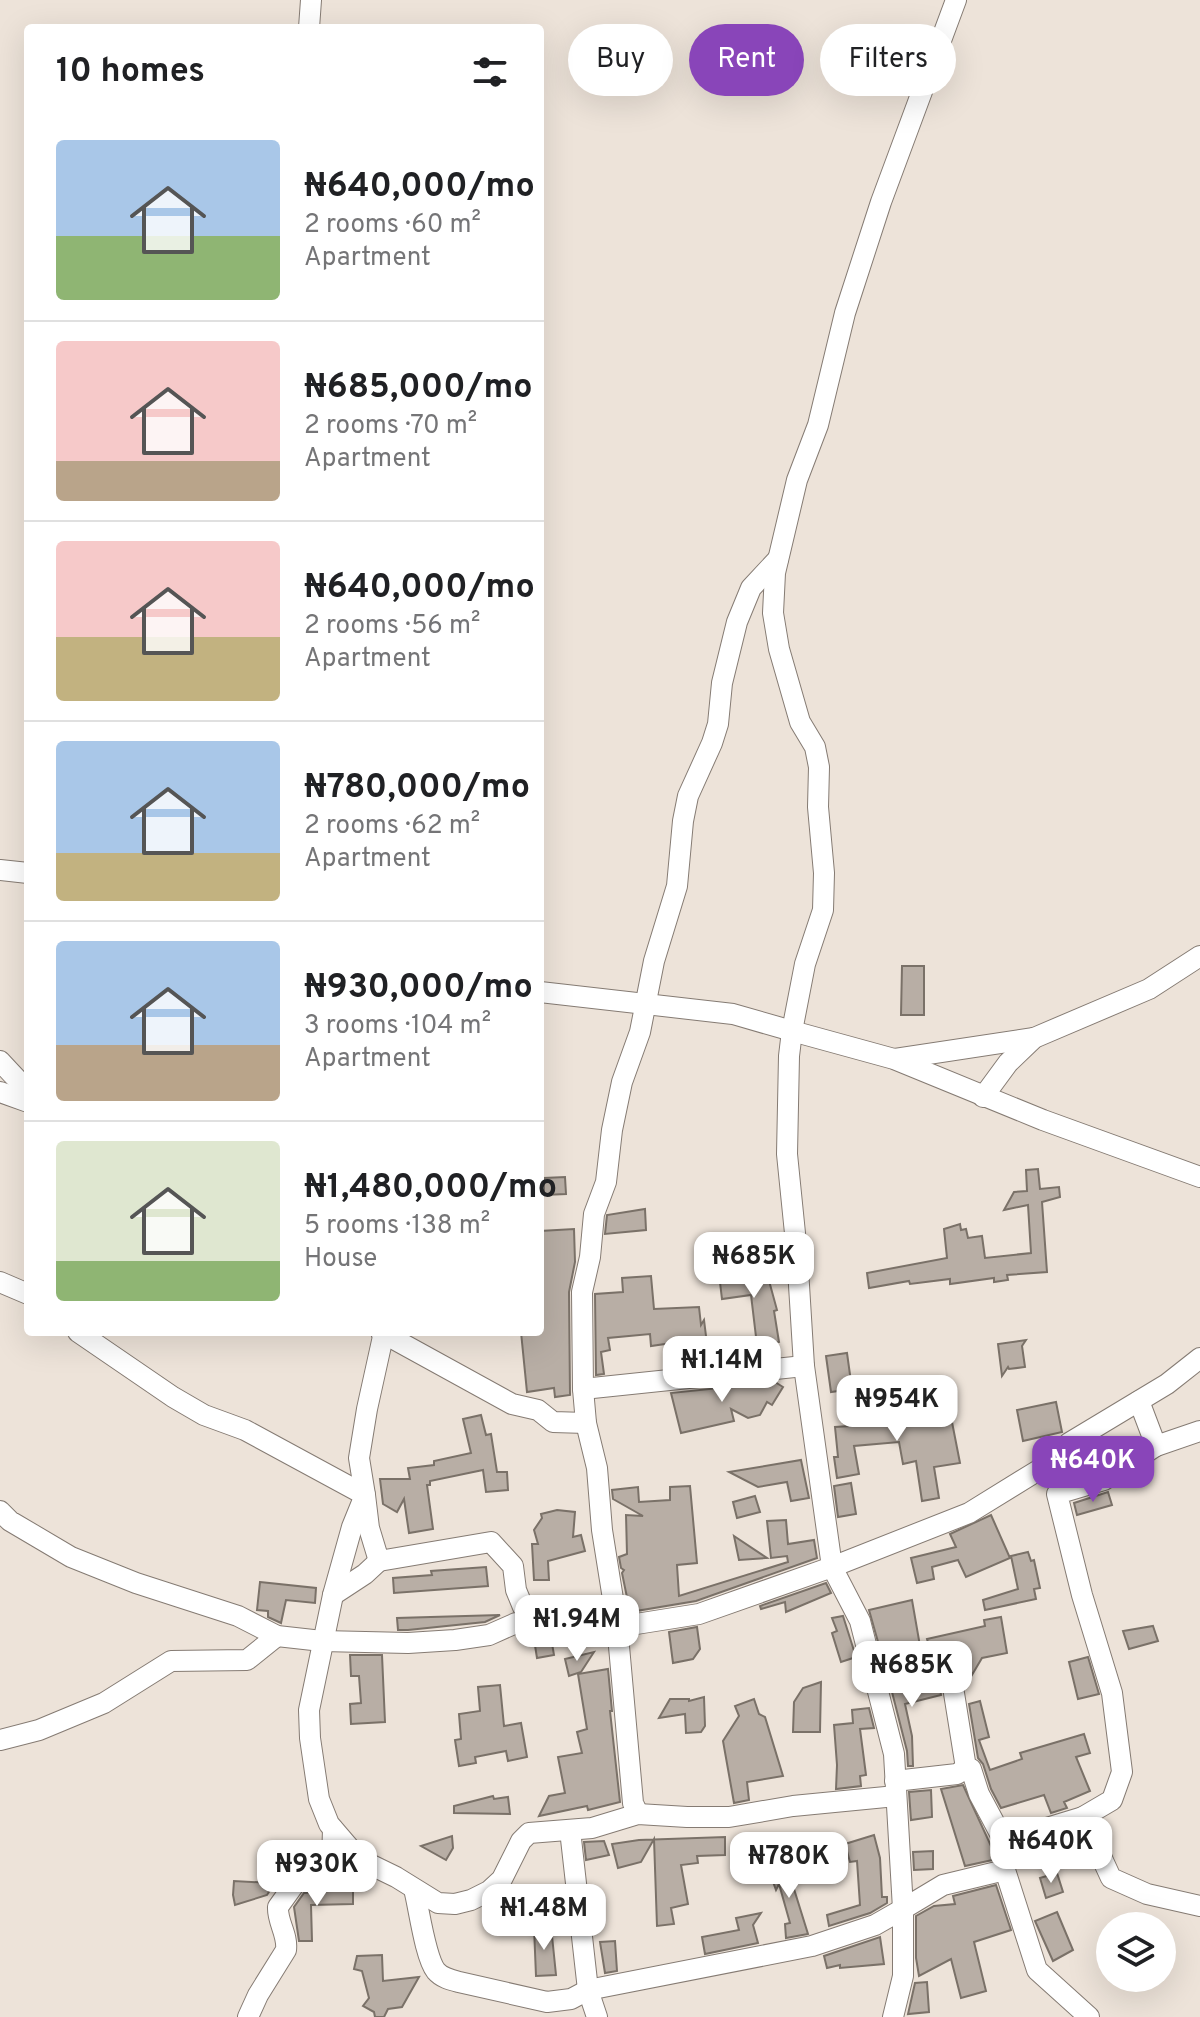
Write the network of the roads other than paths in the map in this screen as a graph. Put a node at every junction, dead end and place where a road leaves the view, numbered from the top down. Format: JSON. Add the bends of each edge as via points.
{"nodes":[{"id":1,"x":311,"y":0,"type":"edge"},
{"id":2,"x":956,"y":0,"type":"edge"},
{"id":3,"x":309,"y":24,"type":"edge"},
{"id":4,"x":778,"y":559,"type":"junction"},
{"id":5,"x":0,"y":870,"type":"edge"},
{"id":6,"x":24,"y":873,"type":"edge"},
{"id":7,"x":1200,"y":956,"type":"edge"},
{"id":8,"x":544,"y":992,"type":"edge"},
{"id":9,"x":645,"y":1005,"type":"junction"},
{"id":10,"x":792,"y":1031,"type":"junction"},
{"id":11,"x":1034,"y":1038,"type":"junction"},
{"id":12,"x":894,"y":1059,"type":"junction"},
{"id":13,"x":0,"y":1061,"type":"edge"},
{"id":14,"x":24,"y":1087,"type":"edge"},
{"id":15,"x":0,"y":1092,"type":"edge"},
{"id":16,"x":983,"y":1097,"type":"junction"},
{"id":17,"x":24,"y":1101,"type":"edge"},
{"id":18,"x":1200,"y":1177,"type":"edge"},
{"id":19,"x":0,"y":1282,"type":"edge"},
{"id":20,"x":24,"y":1292,"type":"edge"},
{"id":21,"x":84,"y":1336,"type":"edge"},
{"id":22,"x":382,"y":1336,"type":"edge"},
{"id":23,"x":388,"y":1336,"type":"edge"},
{"id":24,"x":1200,"y":1358,"type":"edge"},
{"id":25,"x":804,"y":1366,"type":"junction"},
{"id":26,"x":583,"y":1389,"type":"junction"},
{"id":27,"x":1139,"y":1401,"type":"junction"},
{"id":28,"x":586,"y":1423,"type":"junction"},
{"id":29,"x":1200,"y":1431,"type":"edge"},
{"id":30,"x":1156,"y":1446,"type":"junction"},
{"id":31,"x":365,"y":1495,"type":"junction"},
{"id":32,"x":0,"y":1511,"type":"edge"},
{"id":33,"x":379,"y":1561,"type":"junction"},
{"id":34,"x":832,"y":1567,"type":"junction"},
{"id":35,"x":333,"y":1595,"type":"junction"},
{"id":36,"x":539,"y":1619,"type":"junction"},
{"id":37,"x":617,"y":1624,"type":"junction"},
{"id":38,"x":277,"y":1636,"type":"junction"},
{"id":39,"x":322,"y":1641,"type":"junction"},
{"id":40,"x":953,"y":1687,"type":"dead end"},
{"id":41,"x":0,"y":1740,"type":"edge"},
{"id":42,"x":966,"y":1768,"type":"junction"},
{"id":43,"x":895,"y":1788,"type":"junction"},
{"id":44,"x":638,"y":1814,"type":"junction"},
{"id":45,"x":1083,"y":1817,"type":"junction"},
{"id":46,"x":333,"y":1829,"type":"junction"},
{"id":47,"x":570,"y":1830,"type":"junction"},
{"id":48,"x":1004,"y":1841,"type":"junction"},
{"id":49,"x":1005,"y":1870,"type":"junction"},
{"id":50,"x":414,"y":1889,"type":"junction"},
{"id":51,"x":1200,"y":1906,"type":"edge"},
{"id":52,"x":903,"y":1909,"type":"junction"},
{"id":53,"x":588,"y":1990,"type":"junction"},
{"id":54,"x":248,"y":2017,"type":"edge"},
{"id":55,"x":597,"y":2017,"type":"edge"},
{"id":56,"x":893,"y":2017,"type":"edge"},
{"id":57,"x":1089,"y":2017,"type":"edge"}],
"edges":[{"from":1,"to":3,"type":"street"},
{"from":2,"to":4,"type":"street","via":[[845,313]]},
{"from":4,"to":9,"type":"street","via":[[751,588],[737,622],[718,724],[688,796],[677,886]]},
{"from":4,"to":10,"type":"street","via":[[773,613],[800,722],[817,757],[824,873],[823,910],[805,964]]},
{"from":5,"to":6,"type":"street"},
{"from":7,"to":11,"type":"street","via":[[1149,989]]},
{"from":8,"to":9,"type":"street"},
{"from":9,"to":10,"type":"street","via":[[733,1014]]},
{"from":9,"to":26,"type":"street","via":[[622,1082],[606,1182],[594,1214],[582,1292]]},
{"from":10,"to":12,"type":"street"},
{"from":10,"to":25,"type":"street","via":[[787,1154]]},
{"from":11,"to":12,"type":"street"},
{"from":11,"to":16,"type":"street"},
{"from":12,"to":16,"type":"street"},
{"from":13,"to":14,"type":"street"},
{"from":15,"to":17,"type":"street"},
{"from":16,"to":18,"type":"street"},
{"from":19,"to":20,"type":"street"},
{"from":21,"to":31,"type":"street","via":[[193,1409],[245,1430]]},
{"from":22,"to":31,"type":"street","via":[[359,1458]]},
{"from":23,"to":28,"type":"street","via":[[512,1404],[538,1410],[553,1422]]},
{"from":24,"to":27,"type":"street"},
{"from":25,"to":26,"type":"street"},
{"from":25,"to":34,"type":"street"},
{"from":26,"to":28,"type":"street"},
{"from":27,"to":30,"type":"street"},
{"from":27,"to":34,"type":"street","via":[[969,1513]]},
{"from":28,"to":37,"type":"street","via":[[597,1468]]},
{"from":29,"to":30,"type":"street"},
{"from":30,"to":45,"type":"street","via":[[1104,1480],[1057,1494],[1112,1693],[1122,1761],[1112,1800]]},
{"from":31,"to":33,"type":"street"},
{"from":31,"to":35,"type":"street"},
{"from":32,"to":38,"type":"street","via":[[71,1557],[238,1616]]},
{"from":33,"to":35,"type":"street"},
{"from":33,"to":36,"type":"street","via":[[491,1542],[513,1566],[523,1607]]},
{"from":34,"to":37,"type":"street","via":[[699,1614]]},
{"from":34,"to":43,"type":"street","via":[[860,1621],[894,1754]]},
{"from":35,"to":39,"type":"street"},
{"from":36,"to":37,"type":"street"},
{"from":36,"to":39,"type":"street","via":[[455,1640]]},
{"from":37,"to":44,"type":"street"},
{"from":38,"to":39,"type":"street"},
{"from":38,"to":41,"type":"street","via":[[247,1660],[171,1661],[104,1703]]},
{"from":39,"to":46,"type":"street","via":[[309,1710],[310,1738],[319,1799]]},
{"from":40,"to":42,"type":"street"},
{"from":42,"to":43,"type":"street"},
{"from":42,"to":48,"type":"street"},
{"from":43,"to":44,"type":"street","via":[[729,1817]]},
{"from":43,"to":52,"type":"street"},
{"from":44,"to":47,"type":"street"},
{"from":45,"to":48,"type":"street"},
{"from":45,"to":51,"type":"street","via":[[1111,1878],[1147,1894]]},
{"from":46,"to":50,"type":"street","via":[[359,1859]]},
{"from":46,"to":54,"type":"street","via":[[328,1869],[296,1882],[278,1907],[286,1950]]},
{"from":47,"to":50,"type":"street","via":[[529,1833],[502,1879],[471,1900],[438,1903]]},
{"from":47,"to":53,"type":"street"},
{"from":48,"to":49,"type":"street"},
{"from":49,"to":52,"type":"street","via":[[943,1885]]},
{"from":49,"to":57,"type":"street","via":[[1037,1970]]},
{"from":50,"to":53,"type":"street","via":[[432,1960],[446,1978],[547,2002]]},
{"from":52,"to":53,"type":"street","via":[[875,1925],[812,1946]]},
{"from":52,"to":56,"type":"street","via":[[903,1976]]},
{"from":53,"to":55,"type":"street"}]}
